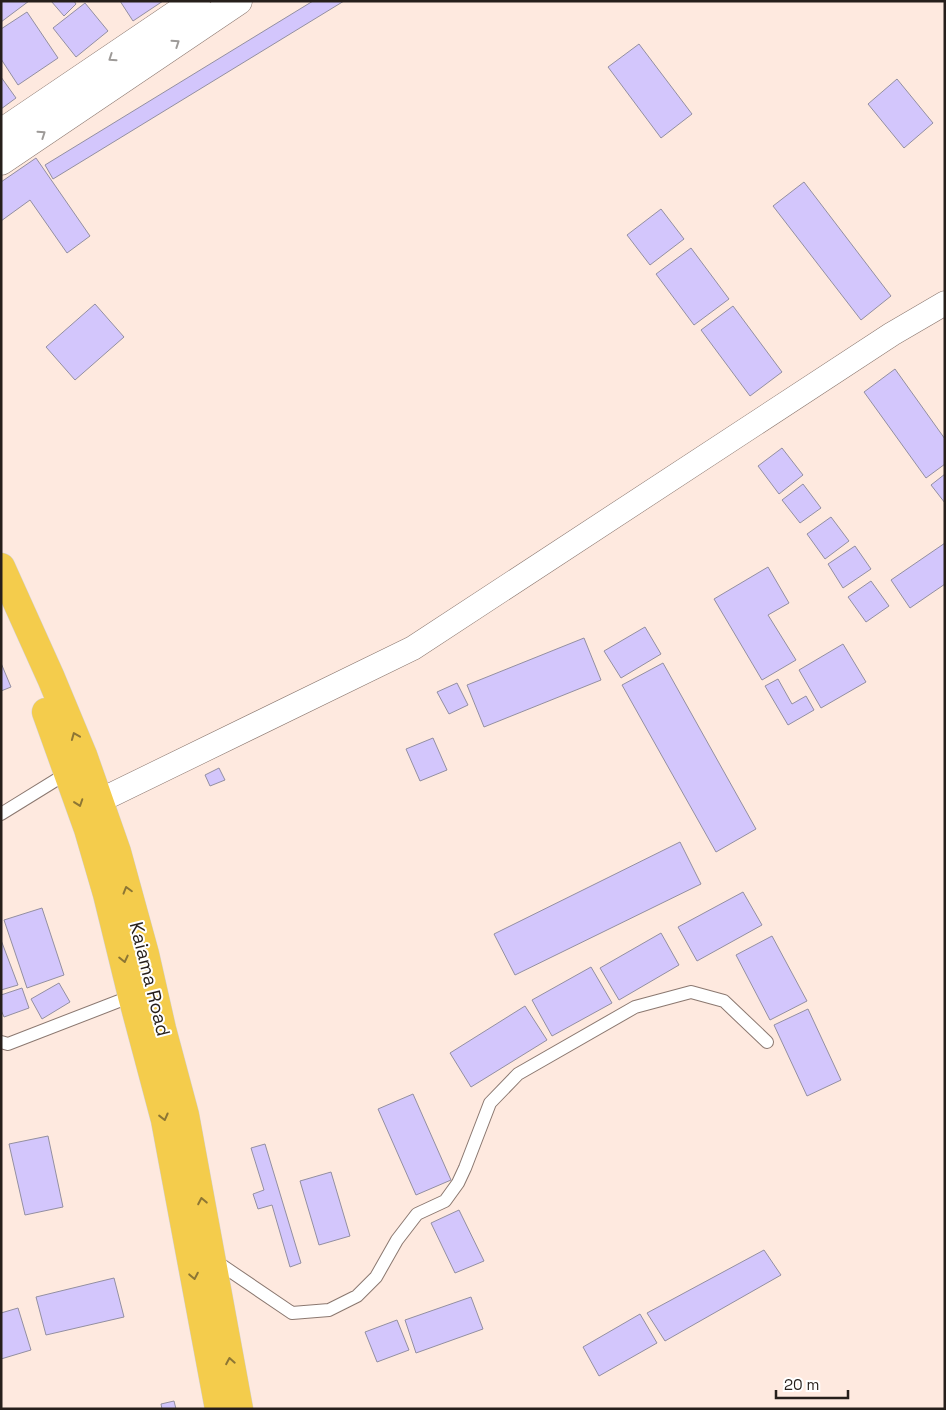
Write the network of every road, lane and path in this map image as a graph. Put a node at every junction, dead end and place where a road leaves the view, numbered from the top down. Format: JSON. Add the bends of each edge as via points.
{"nodes":[{"id":1,"x":196,"y":1,"type":"edge"},
{"id":2,"x":238,"y":1,"type":"edge"},
{"id":3,"x":1,"y":132,"type":"edge"},
{"id":4,"x":1,"y":161,"type":"edge"},
{"id":5,"x":945,"y":303,"type":"edge"},
{"id":6,"x":1,"y":567,"type":"edge"},
{"id":7,"x":1,"y":612,"type":"edge"},
{"id":8,"x":69,"y":772,"type":"junction"},
{"id":9,"x":99,"y":801,"type":"junction"},
{"id":10,"x":1,"y":814,"type":"edge"},
{"id":11,"x":132,"y":996,"type":"junction"},
{"id":12,"x":1,"y":1042,"type":"edge"},
{"id":13,"x":767,"y":1042,"type":"dead end"},
{"id":14,"x":213,"y":1260,"type":"junction"},
{"id":15,"x":220,"y":1409,"type":"edge"},
{"id":16,"x":239,"y":1409,"type":"edge"}],
"edges":[{"from":1,"to":3,"type":"street","one_way":true},
{"from":4,"to":2,"type":"street","one_way":true},
{"from":5,"to":9,"type":"street","via":[[892,334],[413,648]]},
{"from":9,"to":6,"type":"highway","name":"Kaiama Road","one_way":true,"via":[[51,678]]},
{"from":7,"to":8,"type":"highway","name":"Kaiama Road"},
{"from":8,"to":10,"type":"lane"},
{"from":8,"to":11,"type":"highway","name":"Kaiama Road","one_way":true,"via":[[107,894]]},
{"from":14,"to":9,"type":"highway","name":"Kaiama Road","one_way":true,"via":[[185,1114],[117,852]]},
{"from":11,"to":12,"type":"lane","via":[[8,1044]]},
{"from":11,"to":15,"type":"highway","name":"Kaiama Road","one_way":true,"via":[[165,1120]]},
{"from":13,"to":14,"type":"lane","via":[[724,1001],[691,992],[635,1007],[518,1074],[490,1102],[465,1168],[445,1201],[417,1214],[397,1240],[376,1277],[356,1296],[329,1310],[292,1313]]},
{"from":16,"to":14,"type":"highway","name":"Kaiama Road","one_way":true}]}
